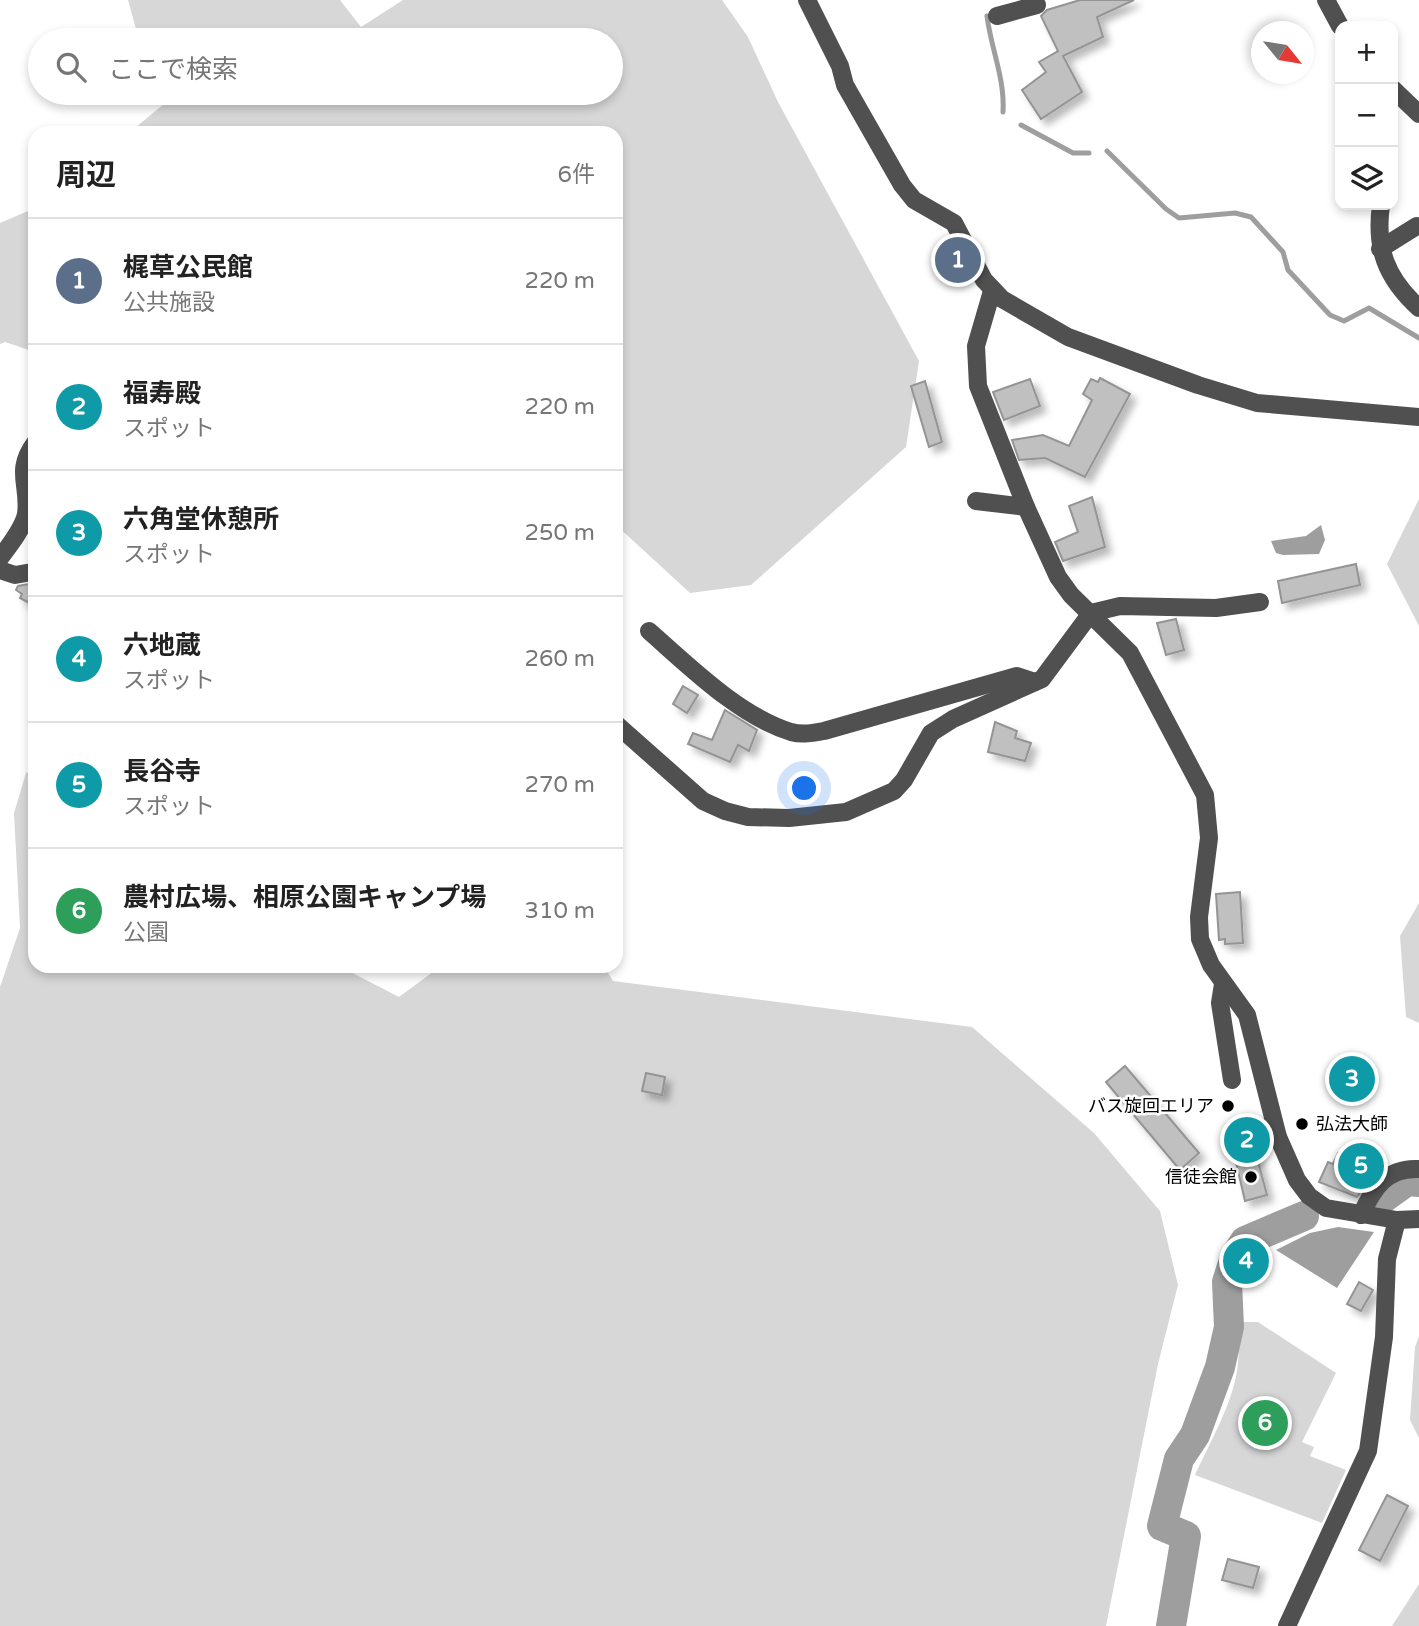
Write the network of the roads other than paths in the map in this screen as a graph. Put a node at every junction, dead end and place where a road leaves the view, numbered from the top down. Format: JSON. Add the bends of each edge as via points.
{"nodes":[{"id":1,"x":807,"y":0,"type":"edge"},
{"id":2,"x":1326,"y":0,"type":"edge"},
{"id":3,"x":1037,"y":5,"type":"dead end"},
{"id":4,"x":997,"y":16,"type":"dead end"},
{"id":5,"x":1337,"y":21,"type":"edge"},
{"id":6,"x":1398,"y":94,"type":"edge"},
{"id":7,"x":1419,"y":114,"type":"edge"},
{"id":8,"x":1381,"y":210,"type":"edge"},
{"id":9,"x":1418,"y":226,"type":"edge"},
{"id":10,"x":1380,"y":249,"type":"junction"},
{"id":11,"x":992,"y":291,"type":"junction"},
{"id":12,"x":1419,"y":308,"type":"edge"},
{"id":13,"x":964,"y":331,"type":"dead end"},
{"id":14,"x":976,"y":346,"type":"junction"},
{"id":15,"x":1419,"y":417,"type":"edge"},
{"id":16,"x":28,"y":461,"type":"edge"},
{"id":17,"x":976,"y":501,"type":"dead end"},
{"id":18,"x":28,"y":505,"type":"edge"},
{"id":19,"x":1026,"y":507,"type":"junction"},
{"id":20,"x":28,"y":518,"type":"edge"},
{"id":21,"x":0,"y":558,"type":"edge"},
{"id":22,"x":0,"y":570,"type":"edge"},
{"id":23,"x":28,"y":573,"type":"edge"},
{"id":24,"x":1260,"y":601,"type":"dead end"},
{"id":25,"x":1091,"y":613,"type":"junction"},
{"id":26,"x":649,"y":631,"type":"dead end"},
{"id":27,"x":1035,"y":682,"type":"junction"},
{"id":28,"x":623,"y":730,"type":"edge"},
{"id":29,"x":1223,"y":984,"type":"junction"},
{"id":30,"x":1232,"y":1080,"type":"dead end"},
{"id":31,"x":1256,"y":1125,"type":"dead end"},
{"id":32,"x":1278,"y":1137,"type":"junction"},
{"id":33,"x":1419,"y":1169,"type":"edge"},
{"id":34,"x":1361,"y":1215,"type":"junction"},
{"id":35,"x":1419,"y":1219,"type":"edge"},
{"id":36,"x":1396,"y":1220,"type":"junction"},
{"id":37,"x":1287,"y":1626,"type":"edge"}],
"edges":[{"from":1,"to":11,"type":"street","via":[[845,85],[890,166],[914,200],[954,223]]},
{"from":2,"to":5,"type":"street"},
{"from":3,"to":4,"type":"street"},
{"from":6,"to":7,"type":"street"},
{"from":8,"to":10,"type":"street"},
{"from":9,"to":10,"type":"street"},
{"from":10,"to":12,"type":"street","via":[[1405,295]]},
{"from":11,"to":14,"type":"street"},
{"from":11,"to":15,"type":"street","via":[[1068,337],[1257,403]]},
{"from":13,"to":14,"type":"street"},
{"from":14,"to":19,"type":"street","via":[[975,372],[982,399]]},
{"from":16,"to":18,"type":"street","via":[[22,476]]},
{"from":17,"to":19,"type":"street"},
{"from":19,"to":25,"type":"street","via":[[1058,577]]},
{"from":20,"to":21,"type":"street"},
{"from":22,"to":23,"type":"street","via":[[15,575]]},
{"from":24,"to":25,"type":"street","via":[[1216,608],[1120,606]]},
{"from":25,"to":27,"type":"street","via":[[1050,672]]},
{"from":25,"to":29,"type":"street","via":[[1130,653],[1205,795],[1209,838],[1200,939]]},
{"from":26,"to":27,"type":"street","via":[[724,694],[798,733],[824,731],[1017,676]]},
{"from":27,"to":28,"type":"street","via":[[931,733],[894,791],[846,812],[761,817],[725,811],[703,801]]},
{"from":29,"to":30,"type":"street","via":[[1220,1003]]},
{"from":29,"to":32,"type":"street","via":[[1241,1003],[1251,1025]]},
{"from":31,"to":32,"type":"street"},
{"from":32,"to":34,"type":"street","via":[[1309,1196],[1326,1208]]},
{"from":33,"to":34,"type":"street","via":[[1392,1173],[1379,1182]]},
{"from":34,"to":36,"type":"street"},
{"from":35,"to":36,"type":"street"},
{"from":36,"to":37,"type":"street","via":[[1368,1451]]}]}
